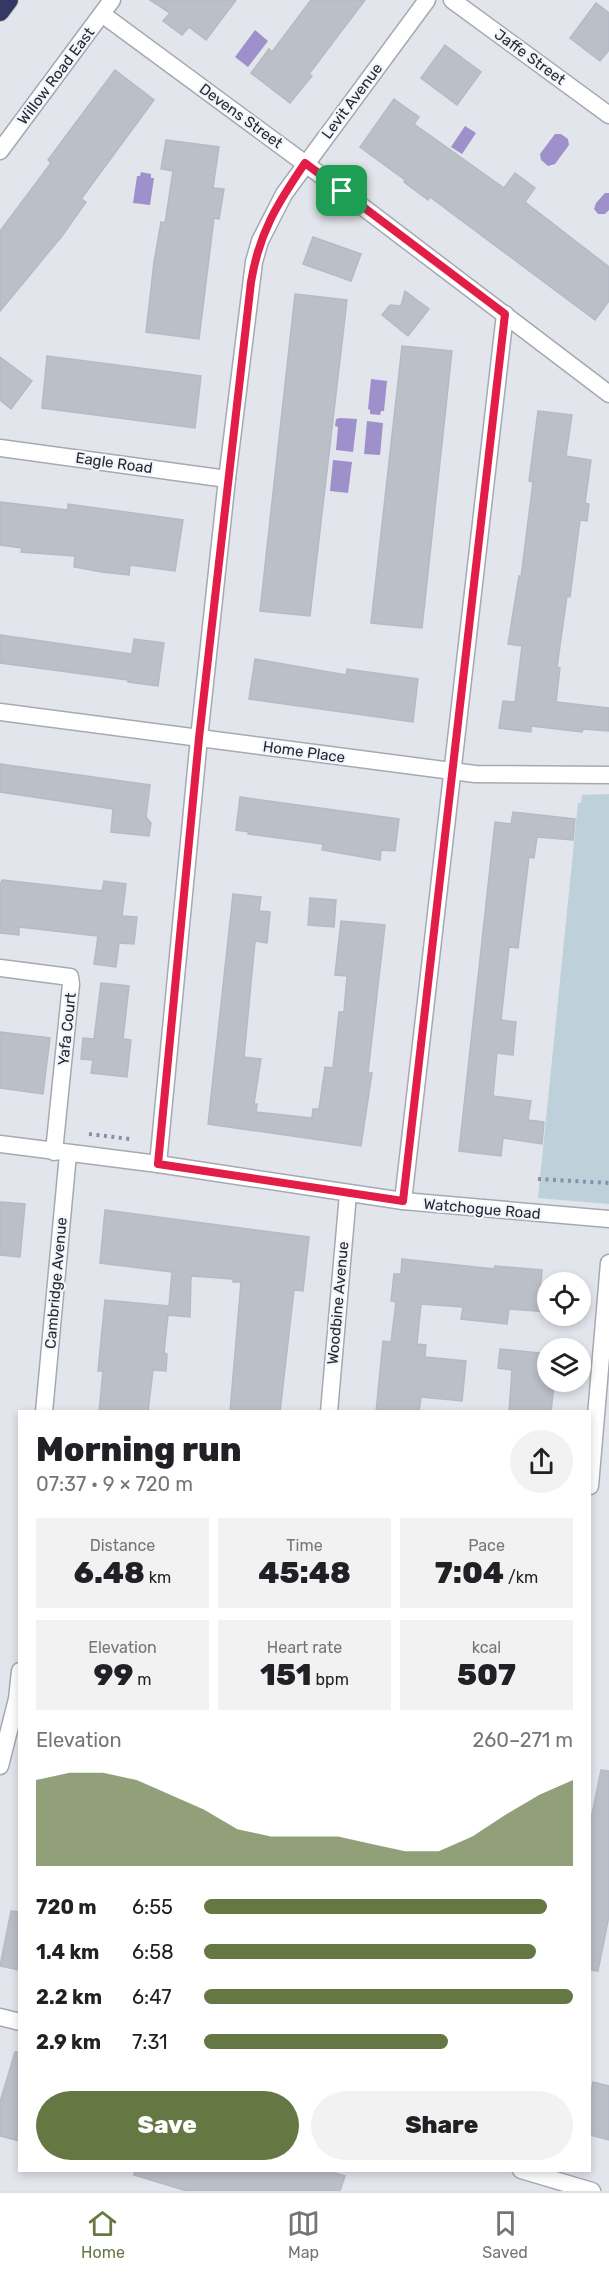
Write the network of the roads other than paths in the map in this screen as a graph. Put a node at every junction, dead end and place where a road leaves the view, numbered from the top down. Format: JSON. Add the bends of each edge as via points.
{"nodes":[{"id":1,"x":9,"y":0,"type":"edge"},
{"id":2,"x":112,"y":0,"type":"edge"},
{"id":3,"x":427,"y":0,"type":"edge"},
{"id":4,"x":452,"y":0,"type":"edge"},
{"id":5,"x":0,"y":12,"type":"edge"},
{"id":6,"x":102,"y":14,"type":"junction"},
{"id":7,"x":609,"y":115,"type":"edge"},
{"id":8,"x":0,"y":151,"type":"edge"},
{"id":9,"x":305,"y":163,"type":"junction"},
{"id":10,"x":505,"y":314,"type":"junction"},
{"id":11,"x":609,"y":394,"type":"edge"},
{"id":12,"x":0,"y":448,"type":"edge"},
{"id":13,"x":227,"y":478,"type":"junction"},
{"id":14,"x":0,"y":712,"type":"edge"},
{"id":15,"x":199,"y":738,"type":"junction"},
{"id":16,"x":451,"y":771,"type":"junction"},
{"id":17,"x":609,"y":775,"type":"edge"},
{"id":18,"x":0,"y":968,"type":"edge"},
{"id":19,"x":0,"y":1144,"type":"edge"},
{"id":20,"x":61,"y":1153,"type":"junction"},
{"id":21,"x":158,"y":1164,"type":"junction"},
{"id":22,"x":348,"y":1194,"type":"junction"},
{"id":23,"x":403,"y":1201,"type":"junction"},
{"id":24,"x":609,"y":1219,"type":"edge"},
{"id":25,"x":609,"y":1263,"type":"edge"},
{"id":26,"x":44,"y":1410,"type":"edge"},
{"id":27,"x":329,"y":1410,"type":"edge"},
{"id":28,"x":591,"y":1474,"type":"edge"},
{"id":29,"x":18,"y":1690,"type":"edge"},
{"id":30,"x":0,"y":1766,"type":"edge"},
{"id":31,"x":0,"y":2017,"type":"edge"},
{"id":32,"x":18,"y":2022,"type":"edge"},
{"id":33,"x":528,"y":2172,"type":"edge"},
{"id":34,"x":592,"y":2191,"type":"edge"}],
"edges":[{"from":1,"to":5,"type":"highway"},
{"from":2,"to":6,"type":"street","name":"Willow Road East"},
{"from":3,"to":9,"type":"street","name":"Levit Avenue"},
{"from":4,"to":7,"type":"street","name":"Jaffe Street"},
{"from":6,"to":8,"type":"street","name":"Willow Road East"},
{"from":6,"to":9,"type":"street","name":"Devens Street"},
{"from":9,"to":10,"type":"street","name":"Devens Street"},
{"from":9,"to":13,"type":"street","name":"Levit Avenue","via":[[270,218],[254,262]]},
{"from":10,"to":11,"type":"street","name":"Devens Street"},
{"from":10,"to":16,"type":"street"},
{"from":12,"to":13,"type":"street","name":"Eagle Road"},
{"from":13,"to":15,"type":"street","name":"Levit Avenue"},
{"from":14,"to":15,"type":"street","name":"Home Place"},
{"from":15,"to":16,"type":"street","name":"Home Place"},
{"from":15,"to":21,"type":"street","name":"Levit Avenue"},
{"from":16,"to":17,"type":"street","name":"Home Place"},
{"from":16,"to":23,"type":"street"},
{"from":18,"to":20,"type":"street","name":"Yafa Court","via":[[70,977]]},
{"from":19,"to":20,"type":"street","name":"Watchogue Road"},
{"from":20,"to":21,"type":"street","name":"Watchogue Road"},
{"from":20,"to":26,"type":"street","name":"Cambridge Avenue"},
{"from":21,"to":22,"type":"street","name":"Watchogue Road"},
{"from":22,"to":23,"type":"street","name":"Watchogue Road"},
{"from":22,"to":27,"type":"street","name":"Woodbine Avenue"},
{"from":23,"to":24,"type":"street","name":"Watchogue Road"},
{"from":25,"to":28,"type":"street"},
{"from":29,"to":30,"type":"street"},
{"from":31,"to":32,"type":"street"},
{"from":33,"to":34,"type":"street"}]}
